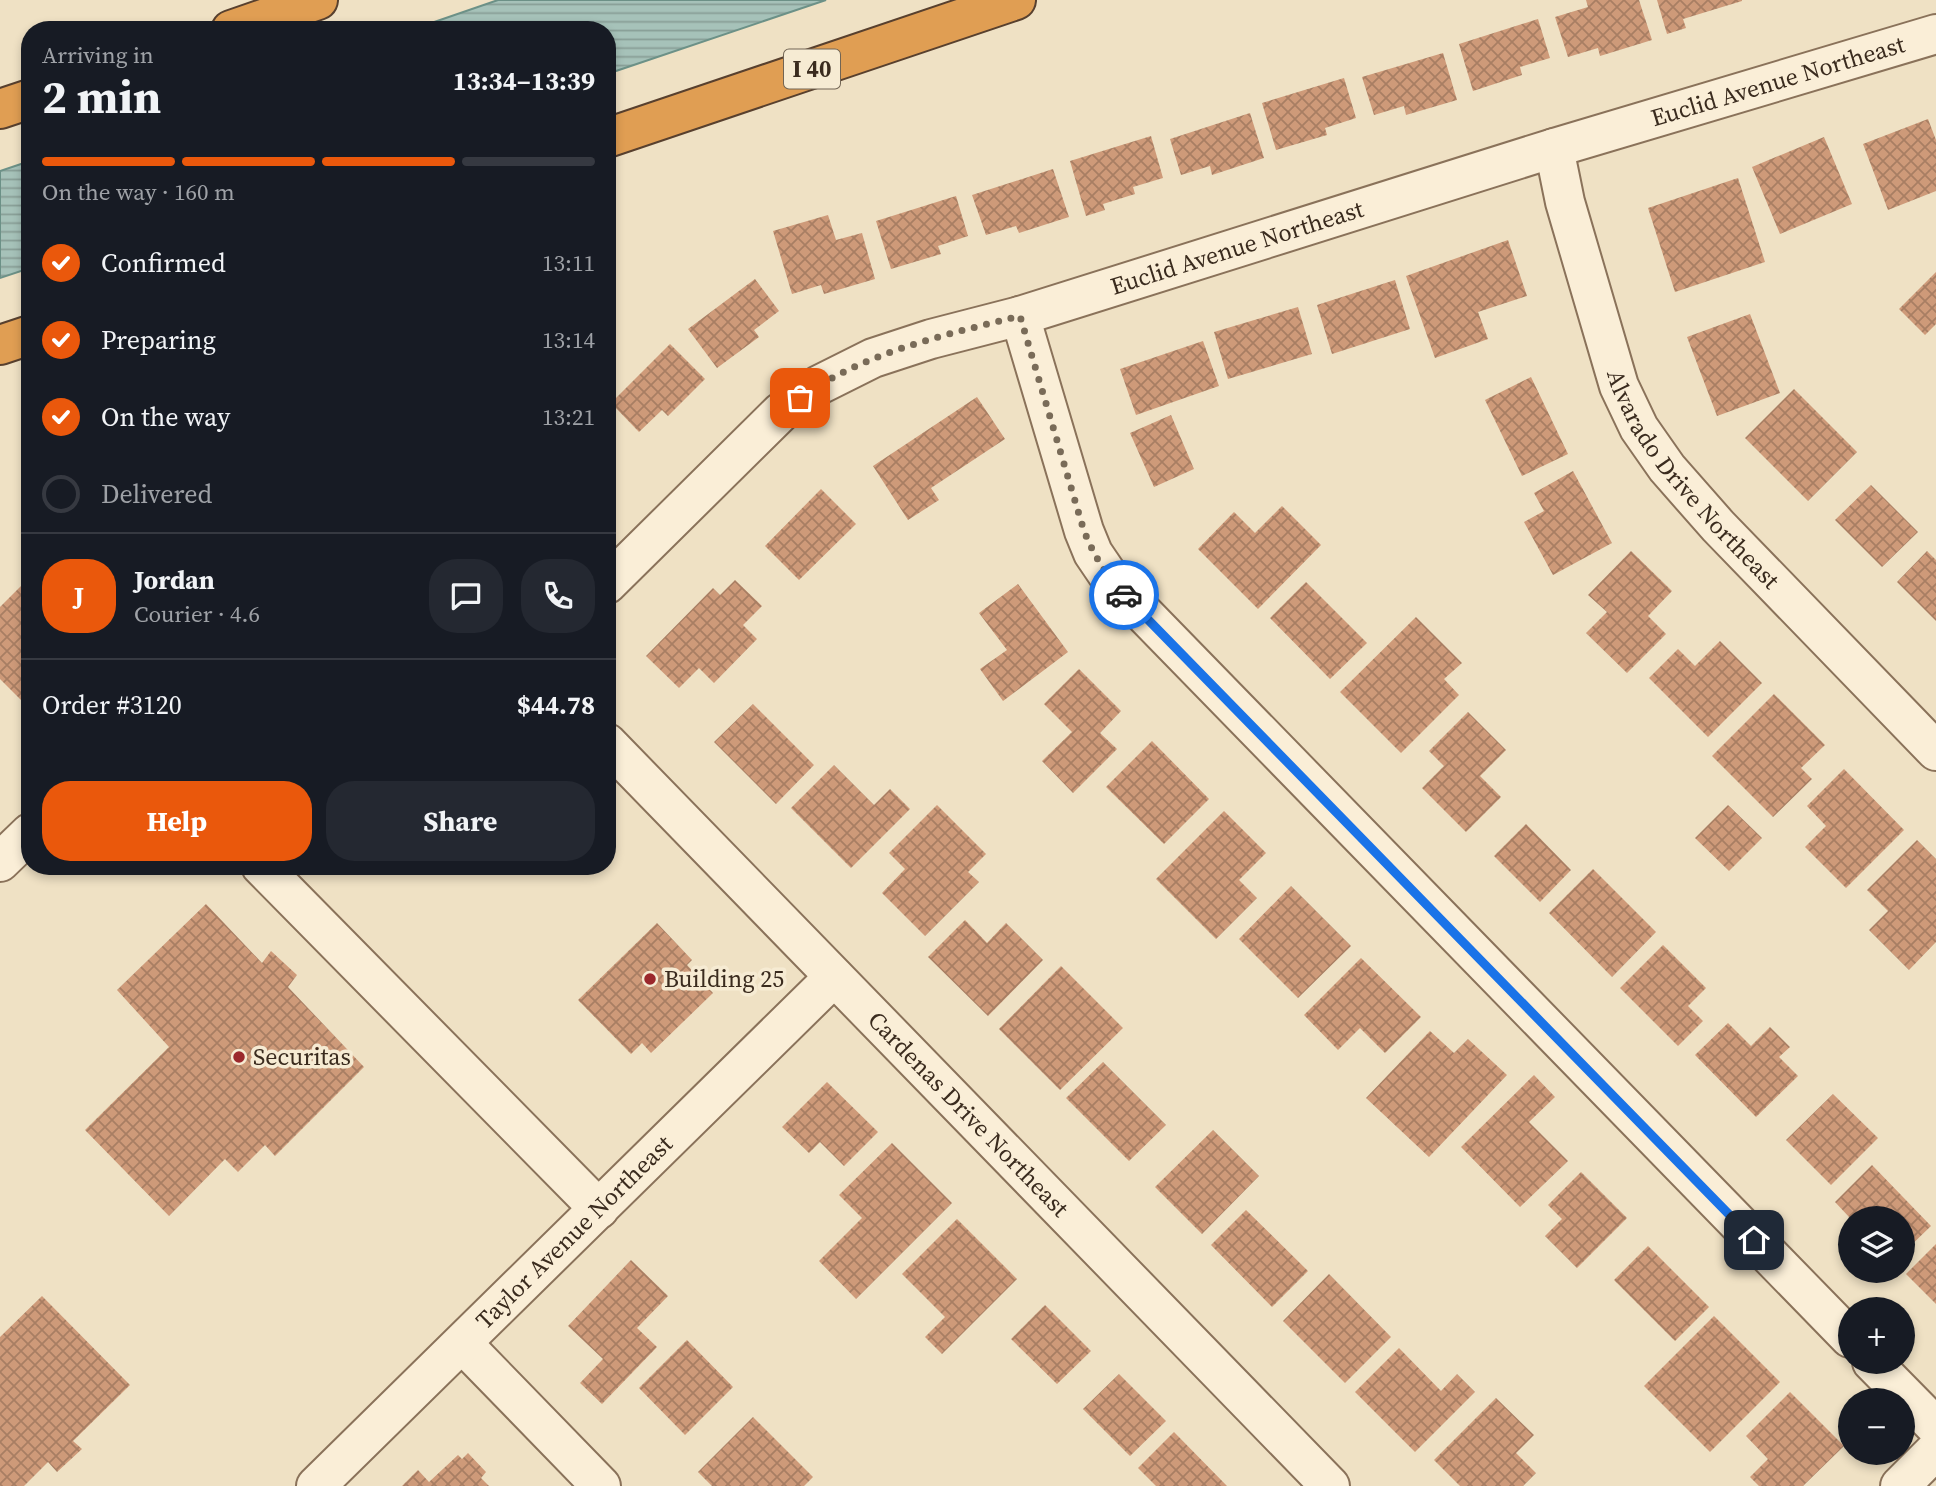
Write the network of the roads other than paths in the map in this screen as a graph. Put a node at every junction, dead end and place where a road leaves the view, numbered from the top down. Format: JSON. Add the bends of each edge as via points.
{"nodes":[{"id":1,"x":318,"y":0,"type":"edge"},
{"id":2,"x":1016,"y":0,"type":"edge"},
{"id":3,"x":257,"y":21,"type":"edge"},
{"id":4,"x":1936,"y":34,"type":"edge"},
{"id":5,"x":21,"y":102,"type":"edge"},
{"id":6,"x":0,"y":109,"type":"edge"},
{"id":7,"x":616,"y":135,"type":"edge"},
{"id":8,"x":1554,"y":148,"type":"junction"},
{"id":9,"x":1020,"y":316,"type":"junction"},
{"id":10,"x":21,"y":338,"type":"edge"},
{"id":11,"x":0,"y":345,"type":"edge"},
{"id":12,"x":616,"y":575,"type":"edge"},
{"id":13,"x":1936,"y":751,"type":"edge"},
{"id":14,"x":616,"y":752,"type":"edge"},
{"id":15,"x":21,"y":842,"type":"edge"},
{"id":16,"x":0,"y":862,"type":"edge"},
{"id":17,"x":270,"y":875,"type":"edge"},
{"id":18,"x":834,"y":977,"type":"junction"},
{"id":19,"x":599,"y":1209,"type":"junction"},
{"id":20,"x":1838,"y":1326,"type":"edge"},
{"id":21,"x":463,"y":1344,"type":"junction"},
{"id":22,"x":1884,"y":1374,"type":"edge"},
{"id":23,"x":1936,"y":1427,"type":"edge"},
{"id":24,"x":1936,"y":1450,"type":"edge"},
{"id":25,"x":316,"y":1486,"type":"edge"},
{"id":26,"x":601,"y":1486,"type":"edge"},
{"id":27,"x":1330,"y":1486,"type":"edge"},
{"id":28,"x":1900,"y":1486,"type":"edge"}],
"edges":[{"from":1,"to":3,"type":"highway"},
{"from":2,"to":7,"type":"highway","number":"I 40"},
{"from":4,"to":8,"type":"street","name":"Euclid Avenue Northeast"},
{"from":5,"to":6,"type":"highway"},
{"from":8,"to":9,"type":"street","name":"Euclid Avenue Northeast"},
{"from":8,"to":13,"type":"street","name":"Alvarado Drive Northeast","via":[[1565,202],[1619,386],[1639,428],[1718,526]]},
{"from":9,"to":12,"type":"street","name":"Euclid Avenue Northeast","via":[[873,358],[819,385],[781,412]]},
{"from":9,"to":20,"type":"street","via":[[1084,531],[1112,581]]},
{"from":10,"to":11,"type":"highway"},
{"from":14,"to":18,"type":"street","name":"Cardenas Drive Northeast"},
{"from":15,"to":16,"type":"street"},
{"from":17,"to":19,"type":"street"},
{"from":18,"to":19,"type":"street","name":"Taylor Avenue Northeast"},
{"from":18,"to":27,"type":"street","name":"Cardenas Drive Northeast"},
{"from":19,"to":21,"type":"street","name":"Taylor Avenue Northeast"},
{"from":21,"to":25,"type":"street","name":"Taylor Avenue Northeast"},
{"from":21,"to":26,"type":"street"},
{"from":22,"to":23,"type":"street"},
{"from":24,"to":28,"type":"street"}]}
